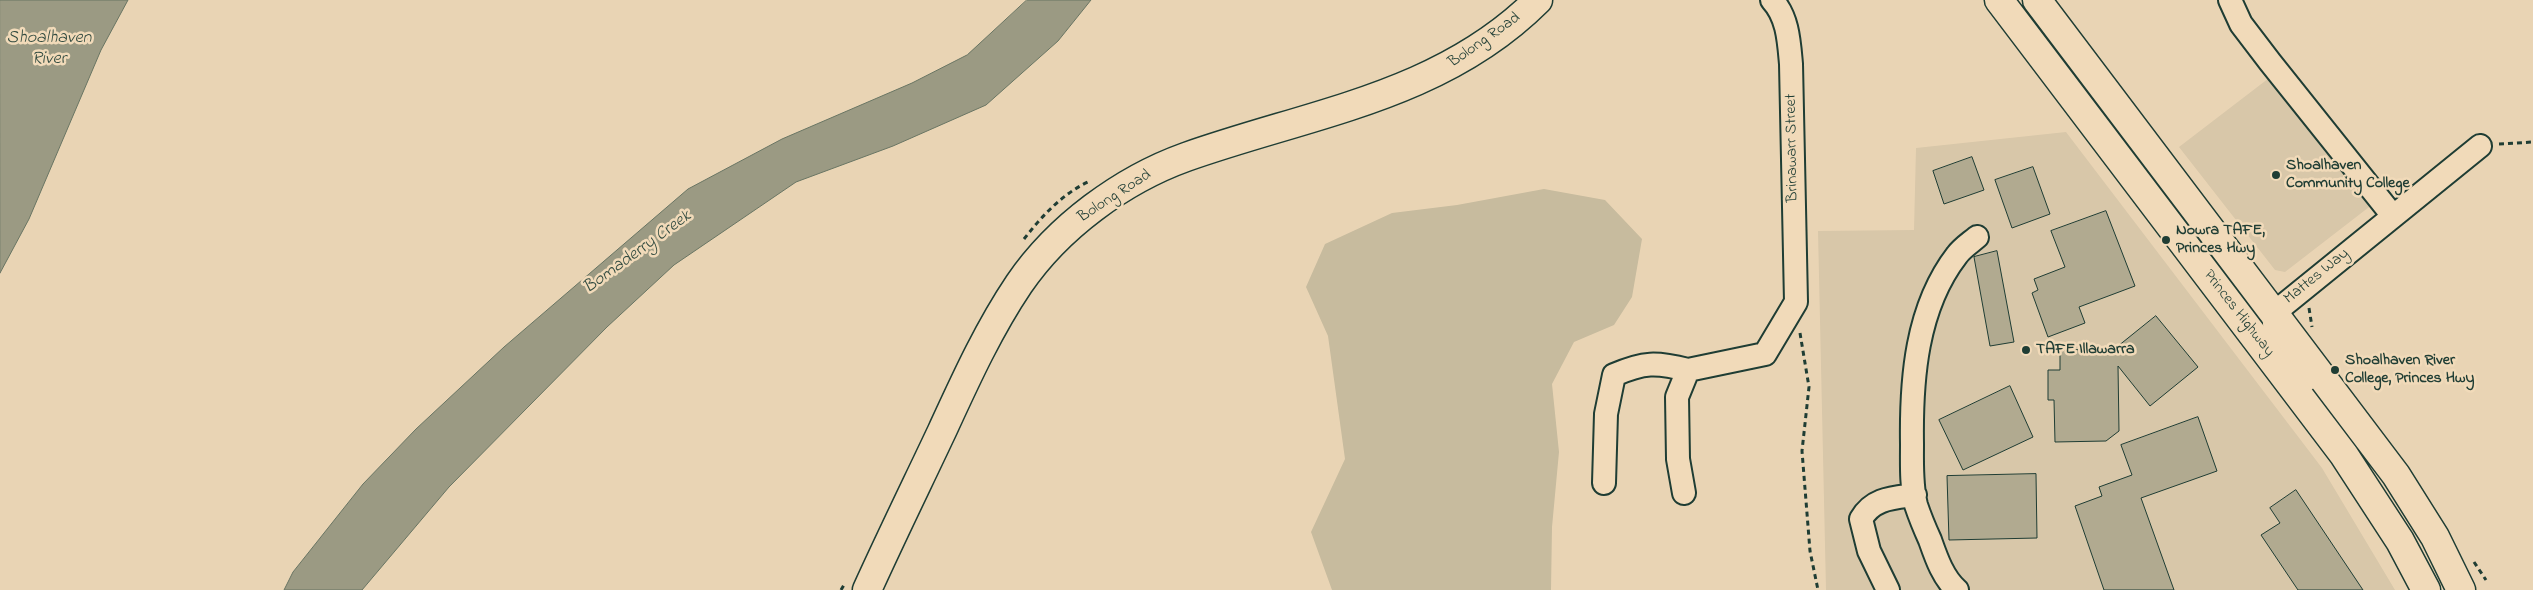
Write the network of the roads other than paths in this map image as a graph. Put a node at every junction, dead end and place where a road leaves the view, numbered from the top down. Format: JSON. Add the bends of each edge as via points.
{"nodes":[{"id":1,"x":1538,"y":0,"type":"edge"},
{"id":2,"x":1772,"y":0,"type":"edge"},
{"id":3,"x":1999,"y":0,"type":"edge"},
{"id":4,"x":2037,"y":0,"type":"edge"},
{"id":5,"x":2230,"y":0,"type":"edge"},
{"id":6,"x":2480,"y":146,"type":"road end"},
{"id":7,"x":2393,"y":216,"type":"junction"},
{"id":8,"x":1976,"y":237,"type":"dead end"},
{"id":9,"x":2274,"y":313,"type":"junction"},
{"id":10,"x":1688,"y":370,"type":"junction"},
{"id":11,"x":2344,"y":455,"type":"junction"},
{"id":12,"x":1604,"y":483,"type":"dead end"},
{"id":13,"x":1684,"y":493,"type":"dead end"},
{"id":14,"x":1915,"y":495,"type":"junction"},
{"id":15,"x":856,"y":586,"type":"edge"},
{"id":16,"x":1888,"y":590,"type":"edge"},
{"id":17,"x":1957,"y":590,"type":"edge"},
{"id":18,"x":2426,"y":590,"type":"edge"},
{"id":19,"x":2461,"y":590,"type":"edge"}],
"edges":[{"from":1,"to":15,"type":"main road","name":"Bolong Road","via":[[1510,26],[1450,67],[1361,103],[1184,157],[1140,178],[1075,223],[1020,283],[985,342]]},
{"from":2,"to":10,"type":"street","name":"Brinawarr Street","via":[[1779,8],[1789,34],[1792,64],[1796,302],[1765,354]]},
{"from":3,"to":11,"type":"main road","name":"Princes Highway"},
{"from":4,"to":9,"type":"main road","name":"Princes Highway"},
{"from":5,"to":7,"type":"street","via":[[2241,24]]},
{"from":6,"to":7,"type":"street","name":"Mattes Way"},
{"from":7,"to":9,"type":"street","name":"Mattes Way"},
{"from":8,"to":14,"type":"street","via":[[1957,254],[1924,319],[1914,367],[1911,424]]},
{"from":9,"to":11,"type":"street","name":"Mattes Way","via":[[2276,339],[2311,390]]},
{"from":9,"to":19,"type":"main road","name":"Princes Highway","via":[[2414,502]]},
{"from":10,"to":12,"type":"street","via":[[1665,364],[1638,365],[1614,375],[1606,414]]},
{"from":10,"to":13,"type":"street","via":[[1677,397],[1678,459]]},
{"from":11,"to":18,"type":"main road","name":"Princes Highway","via":[[2400,541]]},
{"from":14,"to":16,"type":"street","via":[[1878,502],[1867,508],[1861,519],[1869,551]]},
{"from":14,"to":17,"type":"street","via":[[1938,561]]}]}
